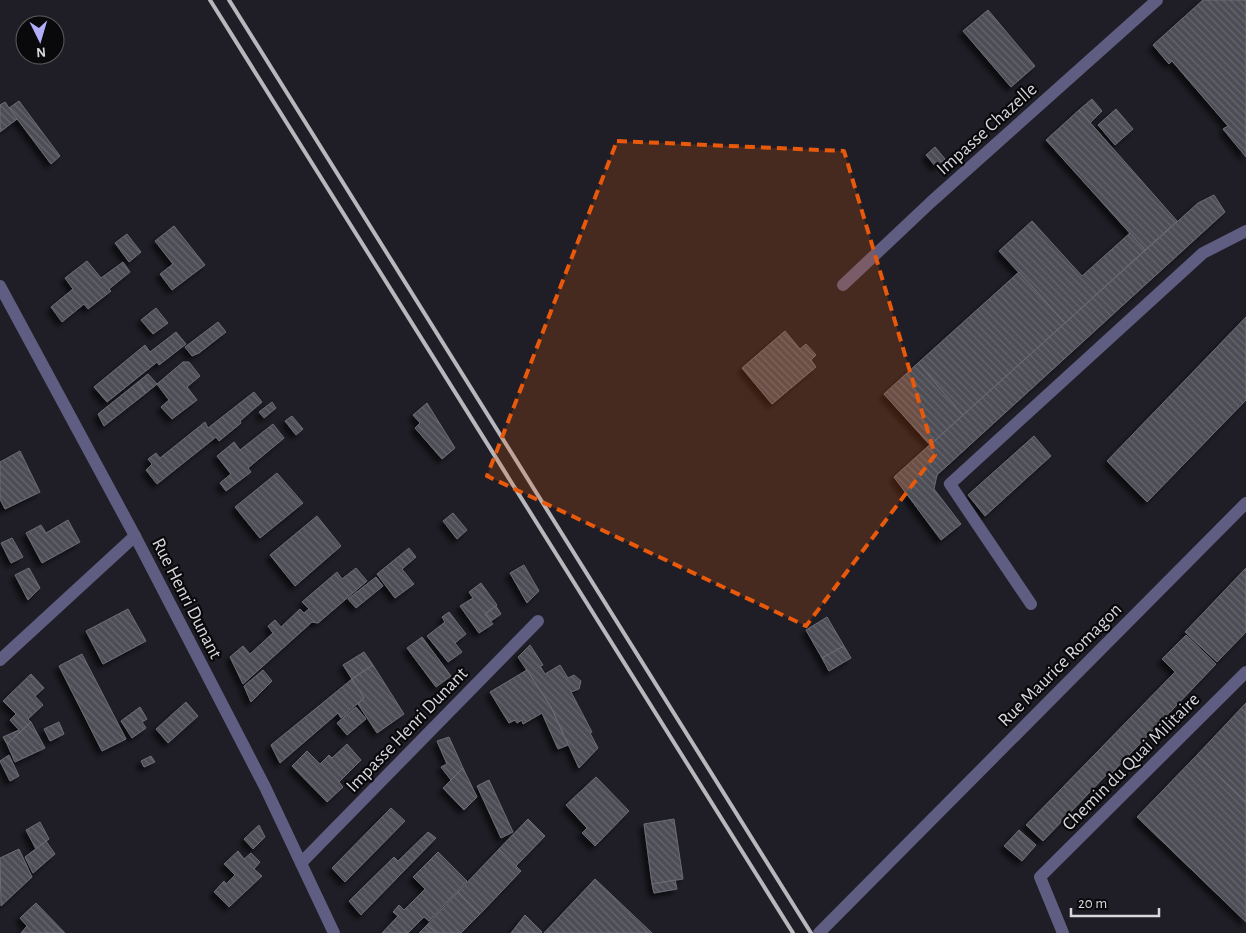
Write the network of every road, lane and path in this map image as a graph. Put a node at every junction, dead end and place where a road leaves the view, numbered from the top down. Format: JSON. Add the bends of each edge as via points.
{"nodes":[{"id":1,"x":1157,"y":0,"type":"edge"},
{"id":2,"x":1246,"y":231,"type":"edge"},
{"id":3,"x":0,"y":286,"type":"edge"},
{"id":4,"x":843,"y":286,"type":"dead end"},
{"id":5,"x":1246,"y":503,"type":"edge"},
{"id":6,"x":135,"y":536,"type":"junction"},
{"id":7,"x":1031,"y":604,"type":"dead end"},
{"id":8,"x":538,"y":621,"type":"dead end"},
{"id":9,"x":0,"y":660,"type":"edge"},
{"id":10,"x":1246,"y":672,"type":"edge"},
{"id":11,"x":301,"y":863,"type":"junction"},
{"id":12,"x":334,"y":933,"type":"edge"},
{"id":13,"x":819,"y":933,"type":"edge"},
{"id":14,"x":1063,"y":933,"type":"edge"}],
"edges":[{"from":1,"to":4,"type":"street","name":"Impasse Chazelle","via":[[931,202]]},
{"from":2,"to":7,"type":"street","via":[[1203,253],[950,484]]},
{"from":3,"to":6,"type":"street","name":"Rue Henri Dunant"},
{"from":5,"to":13,"type":"street","name":"Rue Maurice Romagon"},
{"from":6,"to":9,"type":"street"},
{"from":6,"to":11,"type":"street","name":"Rue Henri Dunant"},
{"from":8,"to":11,"type":"street","name":"Impasse Henri Dunant"},
{"from":10,"to":14,"type":"street","name":"Chemin du Quai Militaire","via":[[1040,878]]},
{"from":11,"to":12,"type":"street","name":"Rue Henri Dunant"}]}
